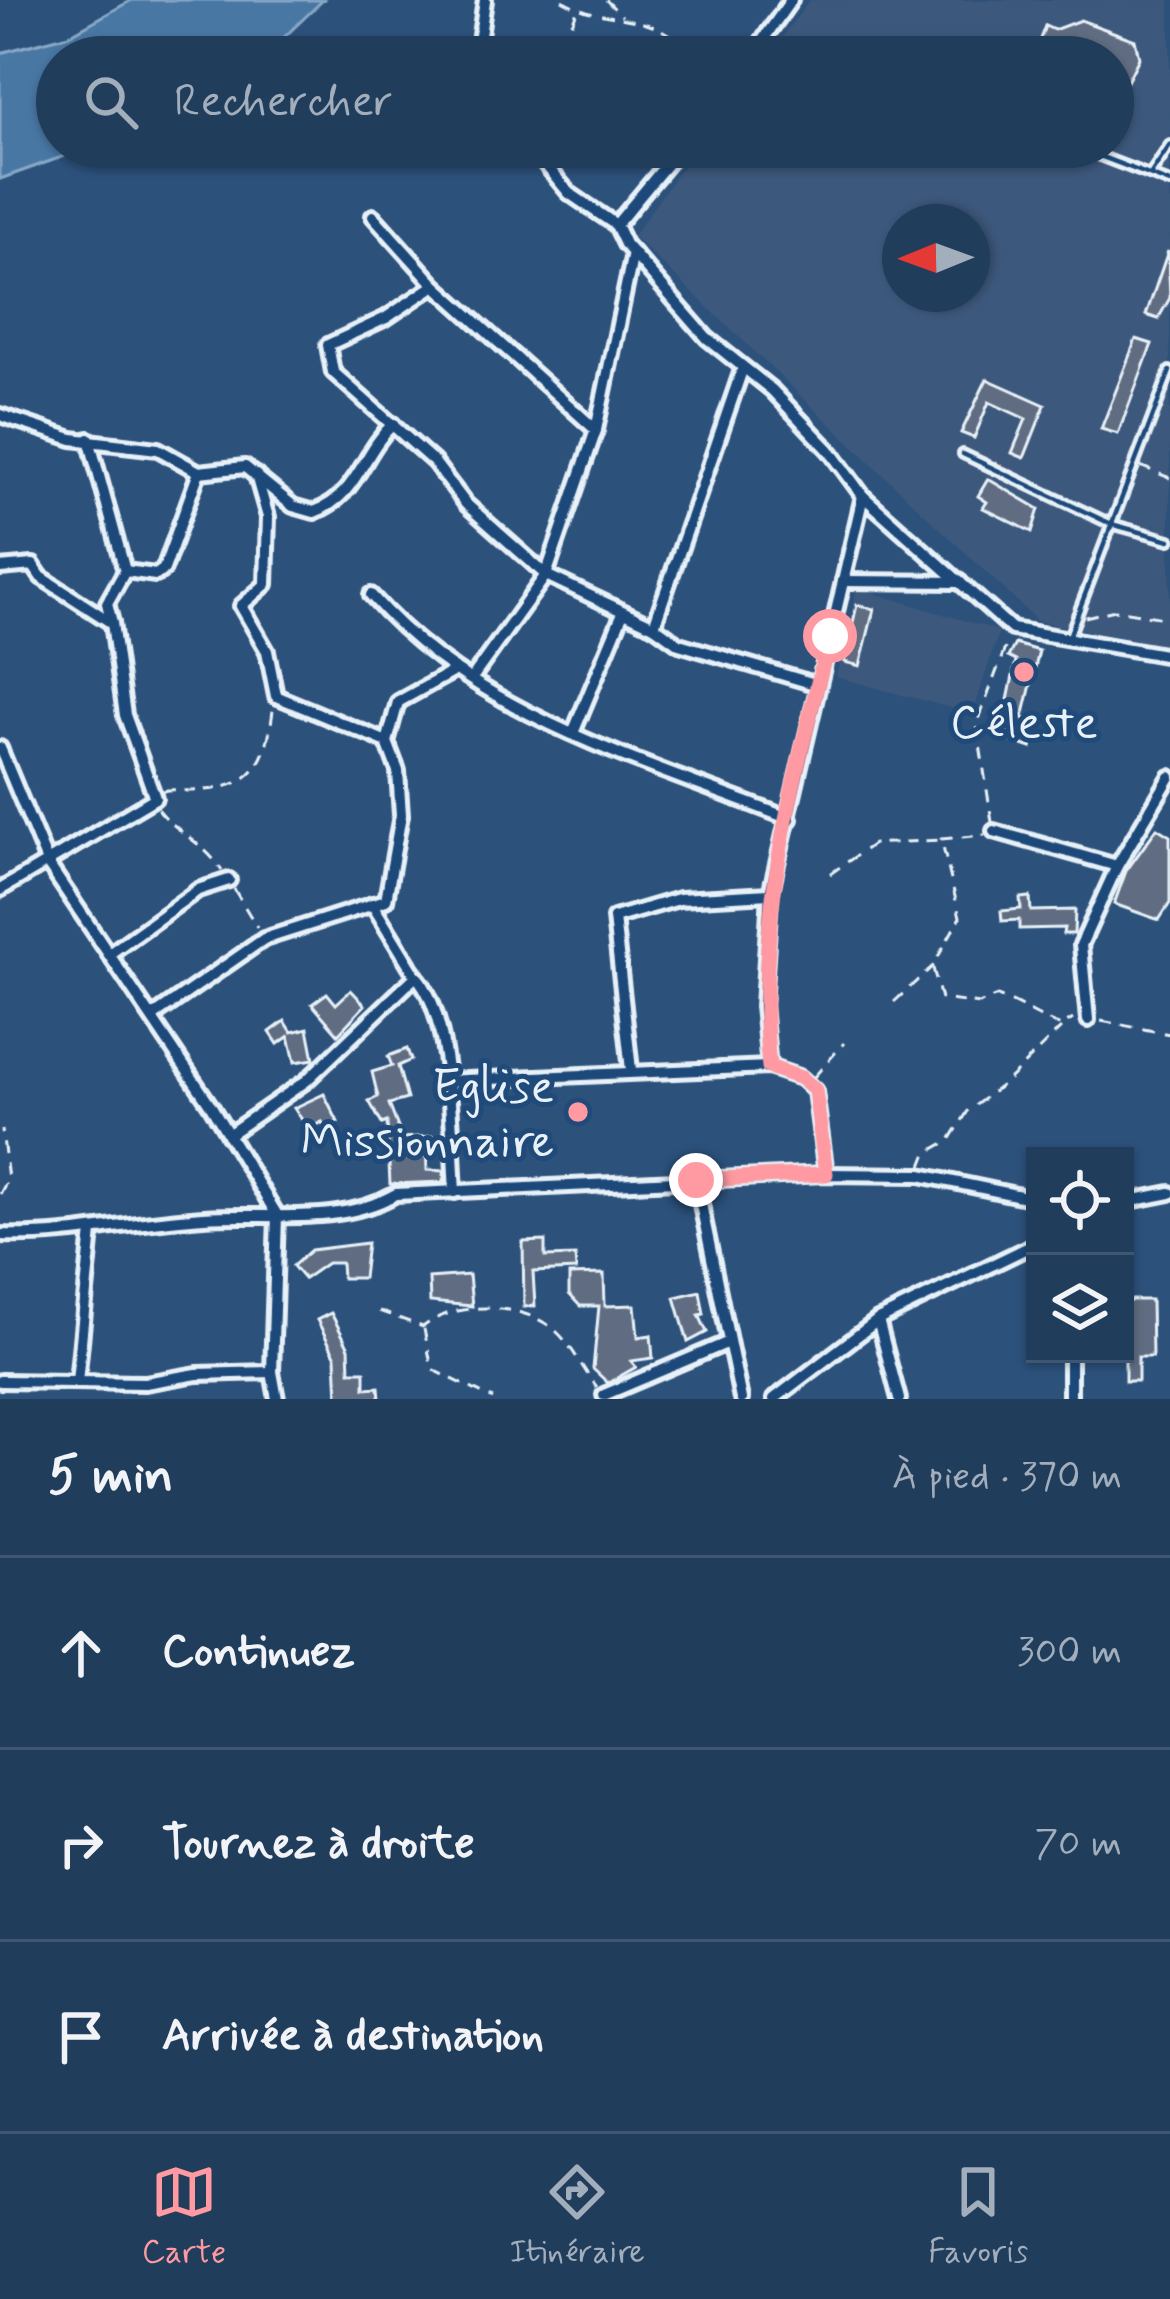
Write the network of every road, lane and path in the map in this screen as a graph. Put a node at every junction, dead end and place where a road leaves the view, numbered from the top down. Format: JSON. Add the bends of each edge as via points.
{"nodes":[{"id":1,"x":485,"y":0,"type":"edge"},
{"id":2,"x":562,"y":0,"type":"edge"},
{"id":3,"x":605,"y":0,"type":"edge"},
{"id":4,"x":791,"y":0,"type":"edge"},
{"id":5,"x":578,"y":9,"type":"junction"},
{"id":6,"x":624,"y":17,"type":"junction"},
{"id":7,"x":479,"y":36,"type":"edge"},
{"id":8,"x":566,"y":36,"type":"edge"},
{"id":9,"x":671,"y":36,"type":"edge"},
{"id":10,"x":766,"y":36,"type":"edge"},
{"id":11,"x":1170,"y":146,"type":"edge"},
{"id":12,"x":548,"y":168,"type":"edge"},
{"id":13,"x":664,"y":168,"type":"edge"},
{"id":14,"x":1130,"y":168,"type":"edge"},
{"id":15,"x":1150,"y":176,"type":"junction"},
{"id":16,"x":1170,"y":183,"type":"edge"},
{"id":17,"x":374,"y":216,"type":"dead end"},
{"id":18,"x":616,"y":225,"type":"junction"},
{"id":19,"x":633,"y":254,"type":"junction"},
{"id":20,"x":435,"y":285,"type":"junction"},
{"id":21,"x":742,"y":370,"type":"junction"},
{"id":22,"x":1170,"y":370,"type":"edge"},
{"id":23,"x":0,"y":415,"type":"edge"},
{"id":24,"x":392,"y":424,"type":"junction"},
{"id":25,"x":596,"y":430,"type":"junction"},
{"id":26,"x":89,"y":440,"type":"junction"},
{"id":27,"x":963,"y":454,"type":"dead end"},
{"id":28,"x":1133,"y":463,"type":"junction"},
{"id":29,"x":255,"y":470,"type":"junction"},
{"id":30,"x":199,"y":472,"type":"junction"},
{"id":31,"x":1170,"y":478,"type":"edge"},
{"id":32,"x":863,"y":496,"type":"junction"},
{"id":33,"x":1112,"y":524,"type":"junction"},
{"id":34,"x":1170,"y":539,"type":"edge"},
{"id":35,"x":0,"y":568,"type":"edge"},
{"id":36,"x":125,"y":572,"type":"junction"},
{"id":37,"x":546,"y":575,"type":"junction"},
{"id":38,"x":843,"y":581,"type":"junction"},
{"id":39,"x":960,"y":582,"type":"junction"},
{"id":40,"x":371,"y":596,"type":"dead end"},
{"id":41,"x":622,"y":615,"type":"junction"},
{"id":42,"x":1077,"y":617,"type":"junction"},
{"id":43,"x":1170,"y":619,"type":"edge"},
{"id":44,"x":112,"y":622,"type":"junction"},
{"id":45,"x":654,"y":626,"type":"junction"},
{"id":46,"x":1012,"y":629,"type":"junction"},
{"id":47,"x":1069,"y":636,"type":"junction"},
{"id":48,"x":1170,"y":656,"type":"edge"},
{"id":49,"x":454,"y":671,"type":"junction"},
{"id":50,"x":472,"y":678,"type":"junction"},
{"id":51,"x":818,"y":685,"type":"junction"},
{"id":52,"x":276,"y":697,"type":"junction"},
{"id":53,"x":573,"y":733,"type":"junction"},
{"id":54,"x":387,"y":742,"type":"junction"},
{"id":55,"x":1,"y":744,"type":"edge"},
{"id":56,"x":1170,"y":777,"type":"edge"},
{"id":57,"x":153,"y":799,"type":"junction"},
{"id":58,"x":790,"y":819,"type":"junction"},
{"id":59,"x":994,"y":831,"type":"junction"},
{"id":60,"x":941,"y":839,"type":"junction"},
{"id":61,"x":48,"y":864,"type":"junction"},
{"id":62,"x":1117,"y":866,"type":"junction"},
{"id":63,"x":830,"y":874,"type":"dead end"},
{"id":64,"x":229,"y":880,"type":"junction"},
{"id":65,"x":773,"y":884,"type":"junction"},
{"id":66,"x":0,"y":890,"type":"edge"},
{"id":67,"x":372,"y":904,"type":"junction"},
{"id":68,"x":264,"y":939,"type":"junction"},
{"id":69,"x":109,"y":954,"type":"junction"},
{"id":70,"x":933,"y":966,"type":"junction"},
{"id":71,"x":416,"y":976,"type":"junction"},
{"id":72,"x":894,"y":1002,"type":"dead end"},
{"id":73,"x":152,"y":1018,"type":"junction"},
{"id":74,"x":1088,"y":1020,"type":"junction"},
{"id":75,"x":1062,"y":1026,"type":"junction"},
{"id":76,"x":1170,"y":1034,"type":"edge"},
{"id":77,"x":844,"y":1042,"type":"dead end"},
{"id":78,"x":769,"y":1067,"type":"junction"},
{"id":79,"x":631,"y":1070,"type":"junction"},
{"id":80,"x":444,"y":1081,"type":"junction"},
{"id":81,"x":810,"y":1084,"type":"junction"},
{"id":82,"x":2,"y":1130,"type":"edge"},
{"id":83,"x":228,"y":1135,"type":"junction"},
{"id":84,"x":826,"y":1174,"type":"junction"},
{"id":85,"x":920,"y":1175,"type":"junction"},
{"id":86,"x":696,"y":1180,"type":"junction"},
{"id":87,"x":455,"y":1192,"type":"junction"},
{"id":88,"x":1170,"y":1193,"type":"edge"},
{"id":89,"x":0,"y":1194,"type":"edge"},
{"id":90,"x":1026,"y":1197,"type":"edge"},
{"id":91,"x":1134,"y":1200,"type":"edge"},
{"id":92,"x":277,"y":1215,"type":"junction"},
{"id":93,"x":92,"y":1231,"type":"junction"},
{"id":94,"x":0,"y":1235,"type":"edge"},
{"id":95,"x":1026,"y":1248,"type":"edge"},
{"id":96,"x":379,"y":1311,"type":"dead end"},
{"id":97,"x":878,"y":1320,"type":"junction"},
{"id":98,"x":423,"y":1328,"type":"junction"},
{"id":99,"x":729,"y":1342,"type":"junction"},
{"id":100,"x":1070,"y":1363,"type":"edge"},
{"id":101,"x":272,"y":1372,"type":"junction"},
{"id":102,"x":0,"y":1382,"type":"edge"},
{"id":103,"x":77,"y":1382,"type":"junction"},
{"id":104,"x":145,"y":1383,"type":"junction"},
{"id":105,"x":601,"y":1397,"type":"edge"},
{"id":106,"x":140,"y":1399,"type":"edge"},
{"id":107,"x":277,"y":1399,"type":"edge"},
{"id":108,"x":493,"y":1399,"type":"edge"},
{"id":109,"x":626,"y":1399,"type":"edge"},
{"id":110,"x":741,"y":1399,"type":"edge"},
{"id":111,"x":774,"y":1399,"type":"edge"},
{"id":112,"x":898,"y":1399,"type":"edge"},
{"id":113,"x":1070,"y":1399,"type":"edge"}],
"edges":[{"from":1,"to":7,"type":"street"},
{"from":2,"to":5,"type":"path"},
{"from":3,"to":6,"type":"path"},
{"from":4,"to":10,"type":"street"},
{"from":5,"to":6,"type":"path","via":[[594,18]]},
{"from":5,"to":8,"type":"path"},
{"from":6,"to":9,"type":"path"},
{"from":11,"to":15,"type":"lane"},
{"from":12,"to":18,"type":"street"},
{"from":13,"to":18,"type":"street"},
{"from":14,"to":15,"type":"lane"},
{"from":15,"to":16,"type":"lane"},
{"from":17,"to":20,"type":"street"},
{"from":18,"to":19,"type":"street"},
{"from":19,"to":21,"type":"street"},
{"from":19,"to":25,"type":"street"},
{"from":20,"to":24,"type":"street","via":[[328,344],[333,372]]},
{"from":20,"to":25,"type":"street"},
{"from":21,"to":32,"type":"street","via":[[772,390]]},
{"from":21,"to":45,"type":"street"},
{"from":22,"to":28,"type":"lane"},
{"from":23,"to":26,"type":"street"},
{"from":24,"to":29,"type":"street","via":[[344,495],[314,512],[280,497]]},
{"from":24,"to":37,"type":"street"},
{"from":25,"to":37,"type":"street"},
{"from":26,"to":30,"type":"street","via":[[158,448]]},
{"from":26,"to":36,"type":"street"},
{"from":27,"to":33,"type":"lane"},
{"from":28,"to":31,"type":"path"},
{"from":28,"to":33,"type":"lane"},
{"from":29,"to":30,"type":"street"},
{"from":29,"to":52,"type":"street","via":[[268,517],[266,584],[241,606],[266,651]]},
{"from":30,"to":36,"type":"street","via":[[164,569]]},
{"from":32,"to":38,"type":"street"},
{"from":32,"to":39,"type":"street"},
{"from":33,"to":34,"type":"lane"},
{"from":33,"to":42,"type":"lane"},
{"from":35,"to":44,"type":"street","via":[[32,565]]},
{"from":36,"to":44,"type":"street","via":[[107,603]]},
{"from":37,"to":41,"type":"street"},
{"from":37,"to":50,"type":"street"},
{"from":38,"to":39,"type":"street"},
{"from":38,"to":51,"type":"street"},
{"from":39,"to":46,"type":"street"},
{"from":40,"to":49,"type":"street"},
{"from":41,"to":45,"type":"street"},
{"from":41,"to":53,"type":"street"},
{"from":42,"to":43,"type":"path","via":[[1115,610]]},
{"from":42,"to":47,"type":"lane"},
{"from":44,"to":57,"type":"street","via":[[125,715]]},
{"from":45,"to":51,"type":"street","via":[[679,644]]},
{"from":46,"to":47,"type":"street"},
{"from":46,"to":59,"type":"path","via":[[977,725]]},
{"from":47,"to":48,"type":"street"},
{"from":49,"to":50,"type":"street"},
{"from":49,"to":54,"type":"street","via":[[398,702]]},
{"from":50,"to":53,"type":"street","via":[[502,702]]},
{"from":51,"to":58,"type":"street"},
{"from":52,"to":54,"type":"street"},
{"from":52,"to":57,"type":"path","via":[[256,772],[235,786],[167,788]]},
{"from":53,"to":58,"type":"street"},
{"from":54,"to":67,"type":"street","via":[[401,815],[386,900]]},
{"from":55,"to":61,"type":"street"},
{"from":56,"to":62,"type":"street"},
{"from":57,"to":61,"type":"street"},
{"from":57,"to":64,"type":"path","via":[[178,833],[204,843]]},
{"from":58,"to":65,"type":"street"},
{"from":59,"to":60,"type":"path"},
{"from":59,"to":62,"type":"street"},
{"from":60,"to":63,"type":"path","via":[[873,844]]},
{"from":60,"to":70,"type":"path","via":[[960,917]]},
{"from":61,"to":66,"type":"street"},
{"from":61,"to":69,"type":"street"},
{"from":62,"to":74,"type":"street","via":[[1081,945]]},
{"from":64,"to":68,"type":"path"},
{"from":64,"to":69,"type":"street","via":[[198,890]]},
{"from":65,"to":78,"type":"street","via":[[763,1006]]},
{"from":65,"to":79,"type":"street","via":[[614,918]]},
{"from":67,"to":68,"type":"street"},
{"from":67,"to":71,"type":"street"},
{"from":68,"to":73,"type":"street"},
{"from":69,"to":73,"type":"street"},
{"from":70,"to":72,"type":"path"},
{"from":70,"to":75,"type":"path","via":[[941,999],[980,1004],[997,996]]},
{"from":71,"to":80,"type":"street","via":[[438,1015]]},
{"from":71,"to":83,"type":"street","via":[[306,1081]]},
{"from":73,"to":83,"type":"street"},
{"from":74,"to":75,"type":"path"},
{"from":74,"to":76,"type":"path"},
{"from":75,"to":85,"type":"path","via":[[968,1111],[950,1141],[927,1153]]},
{"from":77,"to":81,"type":"path"},
{"from":78,"to":79,"type":"street"},
{"from":78,"to":81,"type":"street"},
{"from":79,"to":80,"type":"street"},
{"from":80,"to":87,"type":"street"},
{"from":81,"to":84,"type":"street"},
{"from":82,"to":89,"type":"path","via":[[8,1179]]},
{"from":83,"to":92,"type":"street"},
{"from":84,"to":85,"type":"street"},
{"from":84,"to":86,"type":"street"},
{"from":85,"to":90,"type":"street"},
{"from":86,"to":87,"type":"street"},
{"from":86,"to":99,"type":"street"},
{"from":87,"to":92,"type":"street","via":[[396,1194],[309,1218]]},
{"from":88,"to":91,"type":"street"},
{"from":92,"to":93,"type":"street"},
{"from":92,"to":101,"type":"street"},
{"from":93,"to":94,"type":"street"},
{"from":93,"to":103,"type":"street"},
{"from":95,"to":97,"type":"street"},
{"from":96,"to":98,"type":"path"},
{"from":97,"to":111,"type":"street"},
{"from":97,"to":112,"type":"street"},
{"from":98,"to":105,"type":"path","via":[[440,1313],[525,1312],[559,1333]]},
{"from":98,"to":108,"type":"path","via":[[432,1369]]},
{"from":99,"to":105,"type":"street"},
{"from":99,"to":110,"type":"street"},
{"from":100,"to":113,"type":"street"},
{"from":101,"to":104,"type":"street"},
{"from":101,"to":107,"type":"street"},
{"from":102,"to":103,"type":"street"},
{"from":103,"to":104,"type":"street"},
{"from":104,"to":106,"type":"street"},
{"from":105,"to":109,"type":"street"}]}
